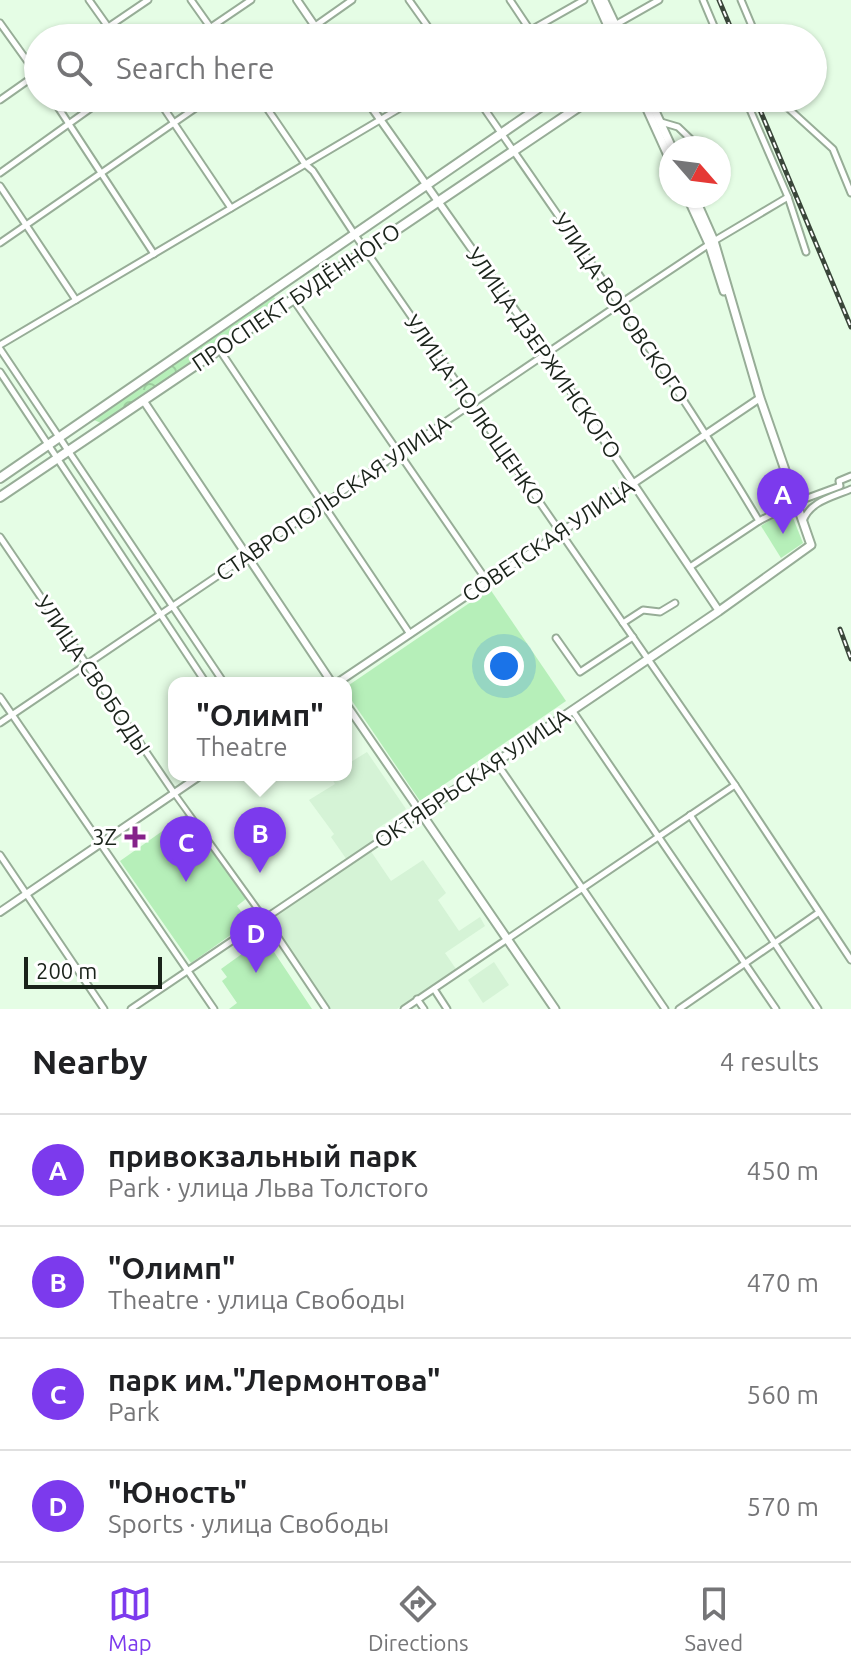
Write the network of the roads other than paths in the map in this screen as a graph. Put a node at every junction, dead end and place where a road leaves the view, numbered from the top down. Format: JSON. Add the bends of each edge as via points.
{"nodes":[{"id":1,"x":89,"y":0,"type":"edge"},
{"id":2,"x":148,"y":0,"type":"edge"},
{"id":3,"x":191,"y":0,"type":"edge"},
{"id":4,"x":251,"y":0,"type":"edge"},
{"id":5,"x":297,"y":0,"type":"edge"},
{"id":6,"x":352,"y":0,"type":"edge"},
{"id":7,"x":409,"y":0,"type":"edge"},
{"id":8,"x":510,"y":0,"type":"edge"},
{"id":9,"x":584,"y":0,"type":"edge"},
{"id":10,"x":597,"y":0,"type":"edge"},
{"id":11,"x":603,"y":0,"type":"edge"},
{"id":12,"x":659,"y":0,"type":"edge"},
{"id":13,"x":703,"y":0,"type":"edge"},
{"id":14,"x":741,"y":0,"type":"edge"},
{"id":15,"x":0,"y":23,"type":"edge"},
{"id":16,"x":107,"y":24,"type":"edge"},
{"id":17,"x":113,"y":24,"type":"edge"},
{"id":18,"x":209,"y":24,"type":"edge"},
{"id":19,"x":215,"y":24,"type":"edge"},
{"id":20,"x":314,"y":24,"type":"edge"},
{"id":21,"x":318,"y":24,"type":"edge"},
{"id":22,"x":426,"y":24,"type":"edge"},
{"id":23,"x":526,"y":24,"type":"edge"},
{"id":24,"x":541,"y":24,"type":"edge"},
{"id":25,"x":608,"y":24,"type":"edge"},
{"id":26,"x":615,"y":24,"type":"edge"},
{"id":27,"x":617,"y":24,"type":"edge"},
{"id":28,"x":713,"y":24,"type":"edge"},
{"id":29,"x":751,"y":24,"type":"edge"},
{"id":30,"x":24,"y":56,"type":"edge"},
{"id":31,"x":24,"y":84,"type":"edge"},
{"id":32,"x":0,"y":100,"type":"edge"},
{"id":33,"x":61,"y":112,"type":"edge"},
{"id":34,"x":84,"y":112,"type":"edge"},
{"id":35,"x":166,"y":112,"type":"edge"},
{"id":36,"x":191,"y":112,"type":"edge"},
{"id":37,"x":270,"y":112,"type":"edge"},
{"id":38,"x":375,"y":112,"type":"edge"},
{"id":39,"x":392,"y":112,"type":"edge"},
{"id":40,"x":487,"y":112,"type":"edge"},
{"id":41,"x":532,"y":112,"type":"edge"},
{"id":42,"x":570,"y":112,"type":"edge"},
{"id":43,"x":648,"y":112,"type":"edge"},
{"id":44,"x":656,"y":112,"type":"edge"},
{"id":45,"x":751,"y":112,"type":"edge"},
{"id":46,"x":792,"y":112,"type":"edge"},
{"id":47,"x":380,"y":119,"type":"junction"},
{"id":48,"x":660,"y":121,"type":"junction"},
{"id":49,"x":68,"y":123,"type":"junction"},
{"id":50,"x":174,"y":124,"type":"junction"},
{"id":51,"x":501,"y":132,"type":"junction"},
{"id":52,"x":659,"y":136,"type":"edge"},
{"id":53,"x":667,"y":136,"type":"edge"},
{"id":54,"x":687,"y":136,"type":"edge"},
{"id":55,"x":512,"y":150,"type":"junction"},
{"id":56,"x":305,"y":164,"type":"junction"},
{"id":57,"x":0,"y":173,"type":"edge"},
{"id":58,"x":102,"y":174,"type":"junction"},
{"id":59,"x":0,"y":186,"type":"edge"},
{"id":60,"x":426,"y":186,"type":"junction"},
{"id":61,"x":851,"y":193,"type":"edge"},
{"id":62,"x":788,"y":197,"type":"junction"},
{"id":63,"x":437,"y":202,"type":"junction"},
{"id":64,"x":231,"y":208,"type":"junction"},
{"id":65,"x":693,"y":208,"type":"edge"},
{"id":66,"x":699,"y":208,"type":"edge"},
{"id":67,"x":26,"y":226,"type":"junction"},
{"id":68,"x":355,"y":235,"type":"junction"},
{"id":69,"x":0,"y":243,"type":"edge"},
{"id":70,"x":712,"y":243,"type":"junction"},
{"id":71,"x":365,"y":250,"type":"junction"},
{"id":72,"x":806,"y":252,"type":"dead end"},
{"id":73,"x":154,"y":254,"type":"junction"},
{"id":74,"x":276,"y":288,"type":"junction"},
{"id":75,"x":76,"y":300,"type":"junction"},
{"id":76,"x":290,"y":301,"type":"junction"},
{"id":77,"x":621,"y":303,"type":"junction"},
{"id":78,"x":0,"y":347,"type":"edge"},
{"id":79,"x":219,"y":349,"type":"junction"},
{"id":80,"x":546,"y":354,"type":"junction"},
{"id":81,"x":0,"y":372,"type":"edge"},
{"id":82,"x":759,"y":398,"type":"junction"},
{"id":83,"x":143,"y":400,"type":"junction"},
{"id":84,"x":471,"y":404,"type":"junction"},
{"id":85,"x":707,"y":433,"type":"junction"},
{"id":86,"x":59,"y":437,"type":"junction"},
{"id":87,"x":48,"y":445,"type":"junction"},
{"id":88,"x":68,"y":451,"type":"junction"},
{"id":89,"x":398,"y":454,"type":"junction"},
{"id":90,"x":57,"y":458,"type":"junction"},
{"id":91,"x":851,"y":476,"type":"edge"},
{"id":92,"x":0,"y":478,"type":"edge"},
{"id":93,"x":633,"y":482,"type":"junction"},
{"id":94,"x":851,"y":489,"type":"edge"},
{"id":95,"x":0,"y":497,"type":"edge"},
{"id":96,"x":796,"y":500,"type":"junction"},
{"id":97,"x":324,"y":504,"type":"junction"},
{"id":98,"x":759,"y":521,"type":"junction"},
{"id":99,"x":803,"y":522,"type":"junction"},
{"id":100,"x":560,"y":532,"type":"junction"},
{"id":101,"x":0,"y":537,"type":"edge"},
{"id":102,"x":249,"y":556,"type":"junction"},
{"id":103,"x":690,"y":567,"type":"junction"},
{"id":104,"x":487,"y":581,"type":"junction"},
{"id":105,"x":675,"y":603,"type":"dead end"},
{"id":106,"x":174,"y":605,"type":"junction"},
{"id":107,"x":719,"y":611,"type":"junction"},
{"id":108,"x":160,"y":615,"type":"junction"},
{"id":109,"x":623,"y":623,"type":"junction"},
{"id":110,"x":410,"y":634,"type":"junction"},
{"id":111,"x":633,"y":637,"type":"junction"},
{"id":112,"x":556,"y":638,"type":"dead end"},
{"id":113,"x":648,"y":659,"type":"junction"},
{"id":114,"x":85,"y":665,"type":"junction"},
{"id":115,"x":202,"y":677,"type":"edge"},
{"id":116,"x":220,"y":677,"type":"edge"},
{"id":117,"x":330,"y":677,"type":"edge"},
{"id":118,"x":343,"y":677,"type":"edge"},
{"id":119,"x":0,"y":697,"type":"edge"},
{"id":120,"x":572,"y":710,"type":"junction"},
{"id":121,"x":352,"y":713,"type":"edge"},
{"id":122,"x":12,"y":715,"type":"junction"},
{"id":123,"x":0,"y":723,"type":"edge"},
{"id":124,"x":496,"y":761,"type":"junction"},
{"id":125,"x":192,"y":781,"type":"edge"},
{"id":126,"x":735,"y":785,"type":"junction"},
{"id":127,"x":174,"y":793,"type":"junction"},
{"id":128,"x":421,"y":813,"type":"junction"},
{"id":129,"x":690,"y":815,"type":"junction"},
{"id":130,"x":658,"y":836,"type":"junction"},
{"id":131,"x":102,"y":844,"type":"junction"},
{"id":132,"x":0,"y":855,"type":"edge"},
{"id":133,"x":582,"y":888,"type":"junction"},
{"id":134,"x":26,"y":894,"type":"junction"},
{"id":135,"x":0,"y":912,"type":"edge"},
{"id":136,"x":818,"y":913,"type":"junction"},
{"id":137,"x":265,"y":918,"type":"junction"},
{"id":138,"x":507,"y":938,"type":"junction"},
{"id":139,"x":773,"y":943,"type":"junction"},
{"id":140,"x":851,"y":960,"type":"edge"},
{"id":141,"x":745,"y":963,"type":"junction"},
{"id":142,"x":188,"y":970,"type":"junction"},
{"id":143,"x":434,"y":989,"type":"junction"},
{"id":144,"x":417,"y":999,"type":"junction"},
{"id":145,"x":104,"y":1009,"type":"edge"},
{"id":146,"x":131,"y":1009,"type":"edge"},
{"id":147,"x":214,"y":1009,"type":"edge"},
{"id":148,"x":326,"y":1009,"type":"edge"},
{"id":149,"x":404,"y":1009,"type":"edge"},
{"id":150,"x":424,"y":1009,"type":"edge"},
{"id":151,"x":447,"y":1009,"type":"edge"},
{"id":152,"x":555,"y":1009,"type":"edge"},
{"id":153,"x":665,"y":1009,"type":"edge"},
{"id":154,"x":679,"y":1009,"type":"edge"},
{"id":155,"x":776,"y":1009,"type":"edge"},
{"id":156,"x":818,"y":1009,"type":"edge"}],
"edges":[{"from":1,"to":16,"type":"street"},
{"from":2,"to":17,"type":"street"},
{"from":3,"to":18,"type":"street"},
{"from":4,"to":19,"type":"street"},
{"from":5,"to":20,"type":"street"},
{"from":6,"to":21,"type":"street"},
{"from":7,"to":22,"type":"street"},
{"from":8,"to":23,"type":"street"},
{"from":9,"to":24,"type":"street"},
{"from":10,"to":25,"type":"main road"},
{"from":11,"to":26,"type":"main road"},
{"from":12,"to":27,"type":"street"},
{"from":13,"to":28,"type":"street"},
{"from":14,"to":29,"type":"street"},
{"from":15,"to":30,"type":"street"},
{"from":31,"to":32,"type":"street"},
{"from":33,"to":49,"type":"street"},
{"from":34,"to":49,"type":"street"},
{"from":35,"to":50,"type":"street"},
{"from":36,"to":50,"type":"street"},
{"from":37,"to":56,"type":"street","name":"УЛИЦА ПОЛЮЩЕНКО"},
{"from":38,"to":47,"type":"street","name":"УЛИЦА ДЗЕРЖИНСКОГО"},
{"from":39,"to":47,"type":"street"},
{"from":40,"to":51,"type":"street","name":"УЛИЦА ВОРОВСКОГО"},
{"from":41,"to":51,"type":"main road","name":"ПРОСПЕКТ БУДЁННОГО"},
{"from":42,"to":55,"type":"main road","name":"ПРОСПЕКТ БУДЁННОГО"},
{"from":43,"to":52,"type":"main road"},
{"from":44,"to":48,"type":"main road"},
{"from":45,"to":62,"type":"street"},
{"from":46,"to":61,"type":"street","via":[[833,149]]},
{"from":47,"to":56,"type":"street"},
{"from":47,"to":60,"type":"street","name":"УЛИЦА ДЗЕРЖИНСКОГО"},
{"from":48,"to":53,"type":"main road"},
{"from":48,"to":54,"type":"street"},
{"from":49,"to":57,"type":"street"},
{"from":49,"to":58,"type":"street"},
{"from":50,"to":58,"type":"street"},
{"from":50,"to":64,"type":"street"},
{"from":51,"to":55,"type":"street","name":"УЛИЦА ВОРОВСКОГО"},
{"from":51,"to":60,"type":"main road","name":"ПРОСПЕКТ БУДЁННОГО"},
{"from":55,"to":63,"type":"main road","name":"ПРОСПЕКТ БУДЁННОГО"},
{"from":55,"to":77,"type":"street","name":"УЛИЦА ВОРОВСКОГО"},
{"from":56,"to":64,"type":"street"},
{"from":56,"to":68,"type":"street","name":"УЛИЦА ПОЛЮЩЕНКО"},
{"from":58,"to":67,"type":"street"},
{"from":58,"to":73,"type":"street"},
{"from":59,"to":67,"type":"street"},
{"from":60,"to":63,"type":"street","name":"УЛИЦА ДЗЕРЖИНСКОГО"},
{"from":60,"to":68,"type":"main road","name":"ПРОСПЕКТ БУДЁННОГО"},
{"from":62,"to":70,"type":"street","name":"СТАВРОПОЛЬСКАЯ УЛИЦА"},
{"from":62,"to":72,"type":"street"},
{"from":63,"to":71,"type":"main road","name":"ПРОСПЕКТ БУДЁННОГО"},
{"from":63,"to":80,"type":"street","name":"УЛИЦА ДЗЕРЖИНСКОГО"},
{"from":64,"to":73,"type":"street"},
{"from":65,"to":70,"type":"main road"},
{"from":66,"to":70,"type":"main road"},
{"from":67,"to":69,"type":"street"},
{"from":67,"to":75,"type":"street"},
{"from":68,"to":71,"type":"street","name":"УЛИЦА ПОЛЮЩЕНКО"},
{"from":68,"to":74,"type":"main road","name":"ПРОСПЕКТ БУДЁННОГО"},
{"from":70,"to":77,"type":"street","name":"СТАВРОПОЛЬСКАЯ УЛИЦА"},
{"from":70,"to":82,"type":"main road"},
{"from":71,"to":76,"type":"main road","name":"ПРОСПЕКТ БУДЁННОГО"},
{"from":71,"to":84,"type":"street","name":"УЛИЦА ПОЛЮЩЕНКО"},
{"from":73,"to":75,"type":"street"},
{"from":74,"to":76,"type":"main road"},
{"from":74,"to":86,"type":"main road","name":"ПРОСПЕКТ БУДЁННОГО"},
{"from":75,"to":78,"type":"street"},
{"from":76,"to":79,"type":"main road","name":"ПРОСПЕКТ БУДЁННОГО"},
{"from":76,"to":89,"type":"street"},
{"from":77,"to":80,"type":"street","name":"СТАВРОПОЛЬСКАЯ УЛИЦА"},
{"from":77,"to":85,"type":"street","name":"УЛИЦА ВОРОВСКОГО"},
{"from":78,"to":86,"type":"street"},
{"from":79,"to":83,"type":"main road","name":"ПРОСПЕКТ БУДЁННОГО"},
{"from":79,"to":97,"type":"street"},
{"from":80,"to":84,"type":"street","name":"СТАВРОПОЛЬСКАЯ УЛИЦА"},
{"from":80,"to":93,"type":"street","name":"УЛИЦА ДЗЕРЖИНСКОГО"},
{"from":81,"to":87,"type":"street"},
{"from":82,"to":85,"type":"street","name":"СОВЕТСКАЯ УЛИЦА"},
{"from":82,"to":96,"type":"main road"},
{"from":83,"to":88,"type":"main road","name":"ПРОСПЕКТ БУДЁННОГО"},
{"from":83,"to":102,"type":"street"},
{"from":84,"to":89,"type":"street","name":"СТАВРОПОЛЬСКАЯ УЛИЦА"},
{"from":84,"to":100,"type":"street","name":"УЛИЦА ПОЛЮЩЕНКО"},
{"from":85,"to":93,"type":"street","name":"СОВЕТСКАЯ УЛИЦА"},
{"from":85,"to":98,"type":"street","name":"УЛИЦА ВОРОВСКОГО"},
{"from":86,"to":87,"type":"main road","name":"ПРОСПЕКТ БУДЁННОГО"},
{"from":86,"to":88,"type":"street"},
{"from":87,"to":90,"type":"street"},
{"from":87,"to":92,"type":"main road","name":"ПРОСПЕКТ БУДЁННОГО"},
{"from":88,"to":90,"type":"main road","name":"ПРОСПЕКТ БУДЁННОГО"},
{"from":88,"to":106,"type":"street"},
{"from":89,"to":97,"type":"street","name":"СТАВРОПОЛЬСКАЯ УЛИЦА"},
{"from":89,"to":104,"type":"street"},
{"from":90,"to":95,"type":"main road","name":"ПРОСПЕКТ БУДЁННОГО"},
{"from":90,"to":108,"type":"street"},
{"from":91,"to":96,"type":"street","via":[[839,481],[840,486]]},
{"from":93,"to":100,"type":"street","name":"СОВЕТСКАЯ УЛИЦА"},
{"from":93,"to":103,"type":"street","name":"УЛИЦА ДЗЕРЖИНСКОГО"},
{"from":94,"to":99,"type":"street","via":[[807,510]]},
{"from":96,"to":98,"type":"street"},
{"from":96,"to":99,"type":"main road"},
{"from":97,"to":102,"type":"street","name":"СТАВРОПОЛЬСКАЯ УЛИЦА"},
{"from":97,"to":110,"type":"street"},
{"from":98,"to":103,"type":"street"},
{"from":99,"to":107,"type":"main road","name":"ОКТЯБРЬСКАЯ УЛИЦА","via":[[811,545]]},
{"from":100,"to":104,"type":"street","name":"СОВЕТСКАЯ УЛИЦА"},
{"from":100,"to":109,"type":"street","name":"УЛИЦА ПОЛЮЩЕНКО"},
{"from":101,"to":114,"type":"street","name":"УЛИЦА СВОБОДЫ"},
{"from":102,"to":106,"type":"street","name":"СТАВРОПОЛЬСКАЯ УЛИЦА"},
{"from":102,"to":117,"type":"street"},
{"from":103,"to":107,"type":"street","name":"УЛИЦА ДЗЕРЖИНСКОГО"},
{"from":104,"to":110,"type":"street","name":"СОВЕТСКАЯ УЛИЦА"},
{"from":105,"to":109,"type":"street","via":[[660,612],[643,610]]},
{"from":106,"to":108,"type":"street","name":"СТАВРОПОЛЬСКАЯ УЛИЦА"},
{"from":106,"to":116,"type":"street"},
{"from":107,"to":113,"type":"main road","name":"ОКТЯБРЬСКАЯ УЛИЦА"},
{"from":108,"to":114,"type":"street","name":"СТАВРОПОЛЬСКАЯ УЛИЦА"},
{"from":108,"to":115,"type":"street"},
{"from":109,"to":111,"type":"street","name":"УЛИЦА ПОЛЮЩЕНКО"},
{"from":110,"to":118,"type":"street","name":"СОВЕТСКАЯ УЛИЦА"},
{"from":111,"to":112,"type":"street","via":[[580,672]]},
{"from":111,"to":113,"type":"street","name":"УЛИЦА ПОЛЮЩЕНКО"},
{"from":113,"to":120,"type":"main road","name":"ОКТЯБРЬСКАЯ УЛИЦА"},
{"from":113,"to":126,"type":"street","name":"УЛИЦА ПОЛЮЩЕНКО"},
{"from":114,"to":122,"type":"street","name":"СТАВРОПОЛЬСКАЯ УЛИЦА"},
{"from":114,"to":127,"type":"street","name":"УЛИЦА СВОБОДЫ"},
{"from":119,"to":122,"type":"street"},
{"from":120,"to":124,"type":"main road","name":"ОКТЯБРЬСКАЯ УЛИЦА"},
{"from":120,"to":130,"type":"street"},
{"from":121,"to":128,"type":"street"},
{"from":122,"to":123,"type":"street","name":"СТАВРОПОЛЬСКАЯ УЛИЦА"},
{"from":122,"to":131,"type":"street"},
{"from":124,"to":128,"type":"main road","name":"ОКТЯБРЬСКАЯ УЛИЦА"},
{"from":124,"to":133,"type":"street"},
{"from":125,"to":127,"type":"street"},
{"from":126,"to":129,"type":"street"},
{"from":126,"to":136,"type":"street","name":"УЛИЦА ПОЛЮЩЕНКО"},
{"from":127,"to":131,"type":"street"},
{"from":127,"to":137,"type":"street","name":"УЛИЦА СВОБОДЫ"},
{"from":128,"to":137,"type":"street","name":"ОКТЯБРЬСКАЯ УЛИЦА"},
{"from":128,"to":138,"type":"main road"},
{"from":129,"to":130,"type":"street"},
{"from":129,"to":139,"type":"street"},
{"from":130,"to":133,"type":"street"},
{"from":130,"to":141,"type":"street"},
{"from":131,"to":134,"type":"street"},
{"from":131,"to":142,"type":"street"},
{"from":132,"to":134,"type":"street"},
{"from":133,"to":138,"type":"street"},
{"from":133,"to":153,"type":"street"},
{"from":134,"to":135,"type":"street"},
{"from":134,"to":145,"type":"street"},
{"from":136,"to":139,"type":"street"},
{"from":136,"to":140,"type":"street","name":"УЛИЦА ПОЛЮЩЕНКО"},
{"from":137,"to":142,"type":"street","name":"ОКТЯБРЬСКАЯ УЛИЦА"},
{"from":137,"to":148,"type":"street","name":"УЛИЦА СВОБОДЫ"},
{"from":138,"to":143,"type":"street"},
{"from":138,"to":152,"type":"main road"},
{"from":139,"to":141,"type":"street"},
{"from":139,"to":156,"type":"street"},
{"from":141,"to":154,"type":"street"},
{"from":141,"to":155,"type":"street"},
{"from":142,"to":146,"type":"street","name":"ОКТЯБРЬСКАЯ УЛИЦА"},
{"from":142,"to":147,"type":"street"},
{"from":143,"to":144,"type":"street"},
{"from":143,"to":151,"type":"street"},
{"from":144,"to":149,"type":"street"},
{"from":144,"to":150,"type":"street"}]}
